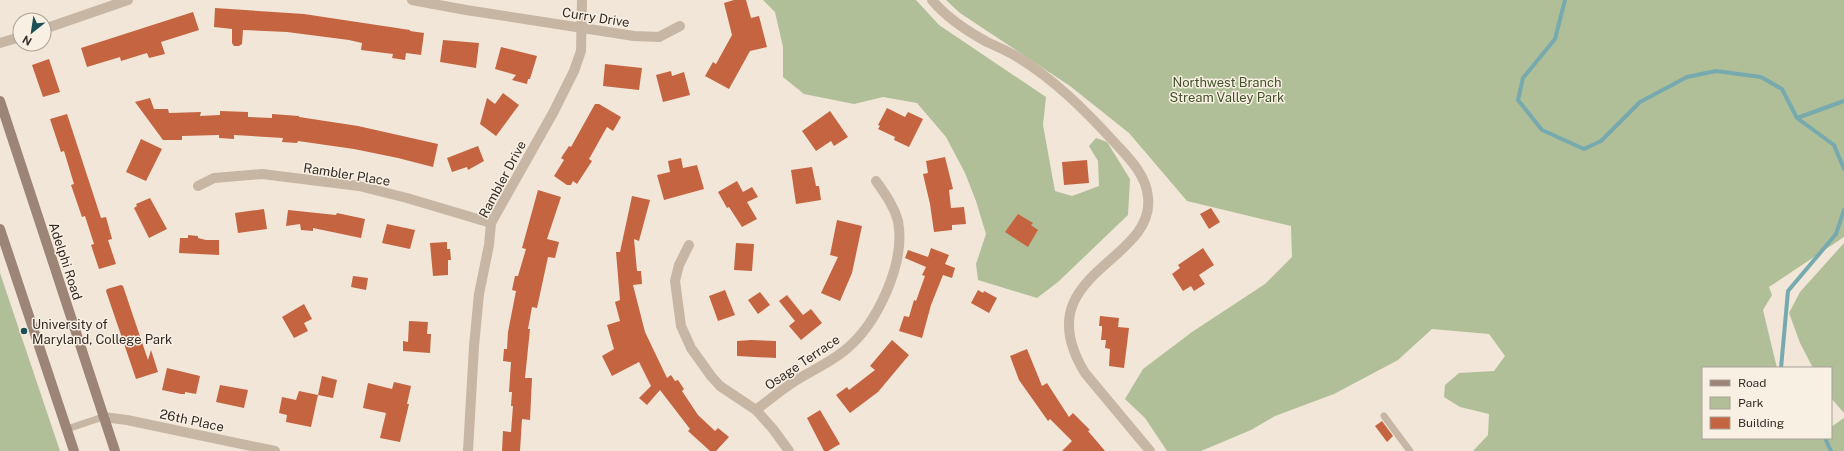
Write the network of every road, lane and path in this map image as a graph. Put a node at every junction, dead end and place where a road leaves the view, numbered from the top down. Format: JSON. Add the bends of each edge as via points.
{"nodes":[{"id":1,"x":128,"y":0,"type":"edge"},
{"id":2,"x":412,"y":0,"type":"edge"},
{"id":3,"x":582,"y":0,"type":"edge"},
{"id":4,"x":932,"y":0,"type":"edge"},
{"id":5,"x":52,"y":26,"type":"edge"},
{"id":6,"x":680,"y":26,"type":"dead end"},
{"id":7,"x":582,"y":28,"type":"junction"},
{"id":8,"x":12,"y":39,"type":"edge"},
{"id":9,"x":0,"y":43,"type":"edge"},
{"id":10,"x":0,"y":101,"type":"edge"},
{"id":11,"x":876,"y":181,"type":"dead end"},
{"id":12,"x":198,"y":186,"type":"dead end"},
{"id":13,"x":491,"y":223,"type":"junction"},
{"id":14,"x":0,"y":229,"type":"edge"},
{"id":15,"x":689,"y":244,"type":"dead end"},
{"id":16,"x":756,"y":410,"type":"junction"},
{"id":17,"x":1384,"y":416,"type":"dead end"},
{"id":18,"x":103,"y":417,"type":"junction"},
{"id":19,"x":67,"y":429,"type":"junction"},
{"id":20,"x":74,"y":451,"type":"edge"},
{"id":21,"x":115,"y":451,"type":"edge"},
{"id":22,"x":275,"y":451,"type":"edge"},
{"id":23,"x":468,"y":451,"type":"edge"},
{"id":24,"x":789,"y":451,"type":"edge"},
{"id":25,"x":1150,"y":451,"type":"edge"},
{"id":26,"x":1410,"y":451,"type":"edge"}],
"edges":[{"from":1,"to":5,"type":"street"},
{"from":2,"to":7,"type":"street","name":"Curry Drive"},
{"from":3,"to":7,"type":"street","name":"Rambler Drive"},
{"from":4,"to":25,"type":"street","via":[[958,23],[1043,74],[1064,91],[1094,119],[1123,152],[1140,172],[1147,186],[1148,211],[1144,220],[1134,237],[1082,288],[1071,309],[1069,332],[1076,359],[1085,373]]},
{"from":6,"to":7,"type":"street","name":"Curry Drive","via":[[659,37]]},
{"from":7,"to":13,"type":"street","name":"Rambler Drive","via":[[581,51],[568,83]]},
{"from":8,"to":9,"type":"street"},
{"from":10,"to":18,"type":"main road","name":"Adelphi Road"},
{"from":11,"to":16,"type":"street","name":"Osage Terrace","via":[[893,208],[899,231],[897,259],[882,302],[867,326],[845,350],[776,394]]},
{"from":12,"to":13,"type":"street","name":"Rambler Place","via":[[214,178],[262,174],[359,186]]},
{"from":13,"to":23,"type":"street","name":"Rambler Drive","via":[[475,339]]},
{"from":14,"to":19,"type":"main road"},
{"from":15,"to":16,"type":"street","via":[[683,253],[674,280],[681,326],[691,348],[711,376],[726,390]]},
{"from":16,"to":24,"type":"street"},
{"from":17,"to":26,"type":"lane"},
{"from":18,"to":19,"type":"lane"},
{"from":18,"to":21,"type":"main road","name":"Adelphi Road"},
{"from":18,"to":22,"type":"street","name":"26th Place"},
{"from":19,"to":20,"type":"main road"}]}
